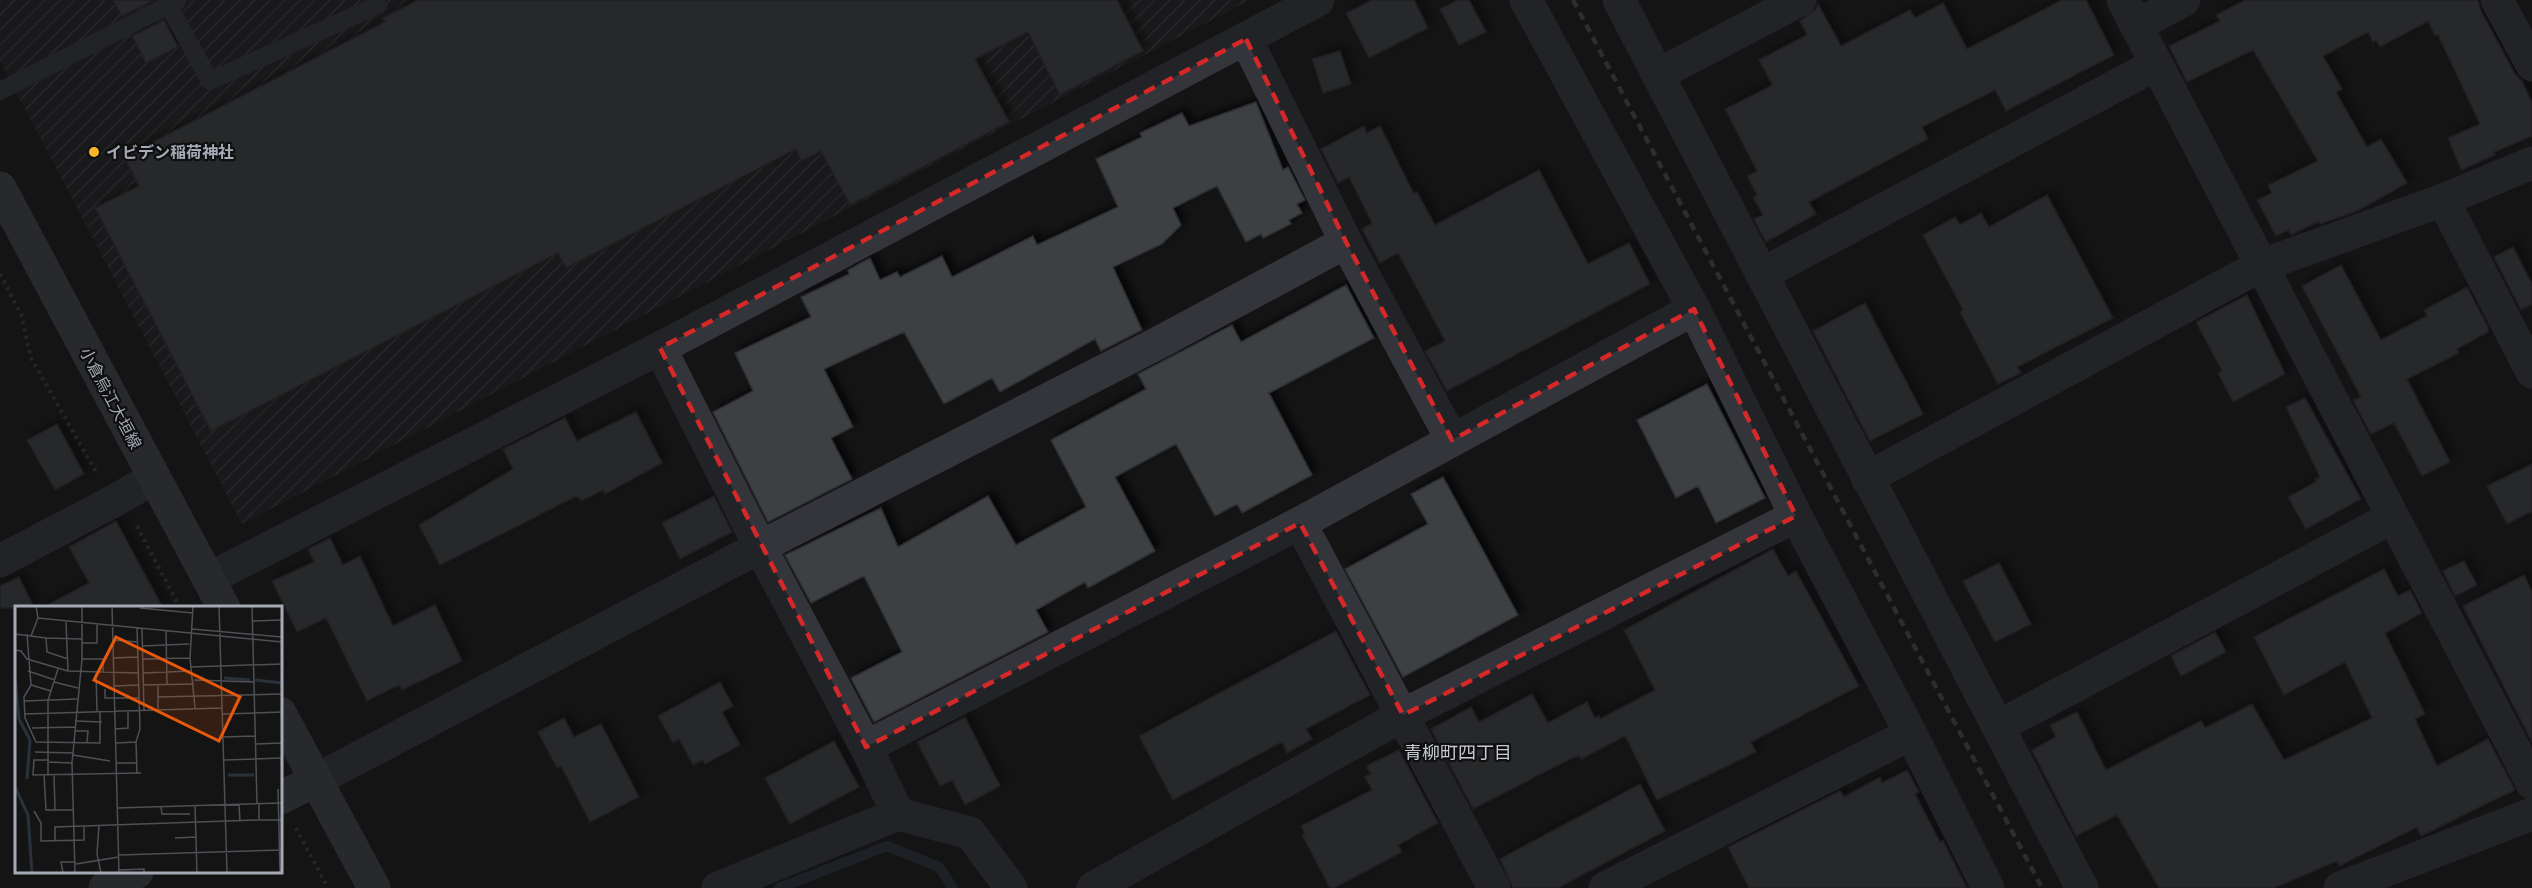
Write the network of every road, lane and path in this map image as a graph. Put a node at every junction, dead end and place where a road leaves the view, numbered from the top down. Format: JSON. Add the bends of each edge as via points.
{"nodes":[{"id":1,"x":375,"y":0,"type":"edge"},
{"id":2,"x":1318,"y":0,"type":"edge"},
{"id":3,"x":1526,"y":0,"type":"edge"},
{"id":4,"x":1619,"y":0,"type":"edge"},
{"id":5,"x":1800,"y":0,"type":"edge"},
{"id":6,"x":2184,"y":0,"type":"edge"},
{"id":7,"x":2497,"y":0,"type":"edge"},
{"id":8,"x":173,"y":3,"type":"edge"},
{"id":9,"x":2130,"y":13,"type":"edge"},
{"id":10,"x":1246,"y":39,"type":"junction"},
{"id":11,"x":2155,"y":65,"type":"junction"},
{"id":12,"x":2532,"y":65,"type":"edge"},
{"id":13,"x":1659,"y":74,"type":"junction"},
{"id":14,"x":0,"y":91,"type":"edge"},
{"id":15,"x":2532,"y":163,"type":"edge"},
{"id":16,"x":0,"y":188,"type":"edge"},
{"id":17,"x":2444,"y":200,"type":"junction"},
{"id":18,"x":1346,"y":242,"type":"junction"},
{"id":19,"x":2260,"y":266,"type":"junction"},
{"id":20,"x":0,"y":274,"type":"edge"},
{"id":21,"x":1762,"y":274,"type":"junction"},
{"id":22,"x":1694,"y":309,"type":"junction"},
{"id":23,"x":660,"y":348,"type":"junction"},
{"id":24,"x":2532,"y":372,"type":"edge"},
{"id":25,"x":1452,"y":440,"type":"junction"},
{"id":26,"x":153,"y":478,"type":"junction"},
{"id":27,"x":1868,"y":478,"type":"junction"},
{"id":28,"x":114,"y":501,"type":"junction"},
{"id":29,"x":1796,"y":516,"type":"junction"},
{"id":30,"x":2393,"y":517,"type":"junction"},
{"id":31,"x":1300,"y":523,"type":"junction"},
{"id":32,"x":760,"y":547,"type":"junction"},
{"id":33,"x":0,"y":561,"type":"edge"},
{"id":34,"x":208,"y":579,"type":"junction"},
{"id":35,"x":179,"y":606,"type":"edge"},
{"id":36,"x":223,"y":606,"type":"edge"},
{"id":37,"x":1403,"y":716,"type":"junction"},
{"id":38,"x":282,"y":717,"type":"edge"},
{"id":39,"x":1999,"y":726,"type":"junction"},
{"id":40,"x":1911,"y":734,"type":"junction"},
{"id":41,"x":866,"y":747,"type":"junction"},
{"id":42,"x":316,"y":780,"type":"junction"},
{"id":43,"x":2532,"y":783,"type":"edge"},
{"id":44,"x":282,"y":797,"type":"edge"},
{"id":45,"x":282,"y":802,"type":"edge"},
{"id":46,"x":898,"y":814,"type":"junction"},
{"id":47,"x":2532,"y":814,"type":"edge"},
{"id":48,"x":135,"y":873,"type":"edge"},
{"id":49,"x":105,"y":888,"type":"edge"},
{"id":50,"x":328,"y":888,"type":"edge"},
{"id":51,"x":374,"y":888,"type":"edge"},
{"id":52,"x":718,"y":888,"type":"edge"},
{"id":53,"x":1011,"y":888,"type":"edge"},
{"id":54,"x":1093,"y":888,"type":"edge"},
{"id":55,"x":1494,"y":888,"type":"edge"},
{"id":56,"x":1605,"y":888,"type":"edge"},
{"id":57,"x":1988,"y":888,"type":"edge"},
{"id":58,"x":2082,"y":888,"type":"edge"},
{"id":59,"x":2340,"y":888,"type":"edge"}],
"edges":[{"from":1,"to":8,"type":"lane","via":[[378,5],[210,81]]},
{"from":2,"to":10,"type":"street"},
{"from":3,"to":22,"type":"street"},
{"from":4,"to":13,"type":"street"},
{"from":5,"to":13,"type":"street"},
{"from":6,"to":9,"type":"street"},
{"from":7,"to":12,"type":"street"},
{"from":8,"to":14,"type":"lane"},
{"from":9,"to":11,"type":"street"},
{"from":10,"to":18,"type":"street"},
{"from":10,"to":23,"type":"street"},
{"from":11,"to":19,"type":"street"},
{"from":11,"to":21,"type":"street"},
{"from":13,"to":21,"type":"street"},
{"from":15,"to":17,"type":"street"},
{"from":16,"to":26,"type":"main road","name":"小倉烏江大垣線"},
{"from":17,"to":19,"type":"street"},
{"from":17,"to":24,"type":"street"},
{"from":18,"to":25,"type":"street"},
{"from":18,"to":32,"type":"street"},
{"from":19,"to":27,"type":"street"},
{"from":19,"to":30,"type":"street"},
{"from":20,"to":28,"type":"path","via":[[21,314],[31,358]]},
{"from":21,"to":27,"type":"street"},
{"from":22,"to":25,"type":"street"},
{"from":22,"to":29,"type":"street"},
{"from":23,"to":32,"type":"street"},
{"from":23,"to":34,"type":"street"},
{"from":25,"to":31,"type":"street"},
{"from":26,"to":28,"type":"street"},
{"from":26,"to":34,"type":"main road","name":"小倉烏江大垣線"},
{"from":27,"to":39,"type":"street"},
{"from":28,"to":33,"type":"street"},
{"from":28,"to":35,"type":"path","via":[[134,521]]},
{"from":29,"to":37,"type":"street"},
{"from":29,"to":40,"type":"street"},
{"from":30,"to":39,"type":"street"},
{"from":30,"to":43,"type":"street"},
{"from":31,"to":37,"type":"street"},
{"from":31,"to":41,"type":"street"},
{"from":32,"to":41,"type":"street"},
{"from":32,"to":42,"type":"street"},
{"from":34,"to":36,"type":"main road","name":"小倉烏江大垣線"},
{"from":37,"to":54,"type":"street"},
{"from":37,"to":55,"type":"street"},
{"from":38,"to":42,"type":"main road"},
{"from":39,"to":58,"type":"street"},
{"from":40,"to":56,"type":"street"},
{"from":40,"to":57,"type":"street"},
{"from":41,"to":46,"type":"street"},
{"from":42,"to":44,"type":"main road"},
{"from":42,"to":51,"type":"main road"},
{"from":45,"to":50,"type":"path"},
{"from":46,"to":52,"type":"street"},
{"from":46,"to":53,"type":"street","via":[[970,832]]},
{"from":47,"to":59,"type":"street"},
{"from":48,"to":49,"type":"main road"}]}
